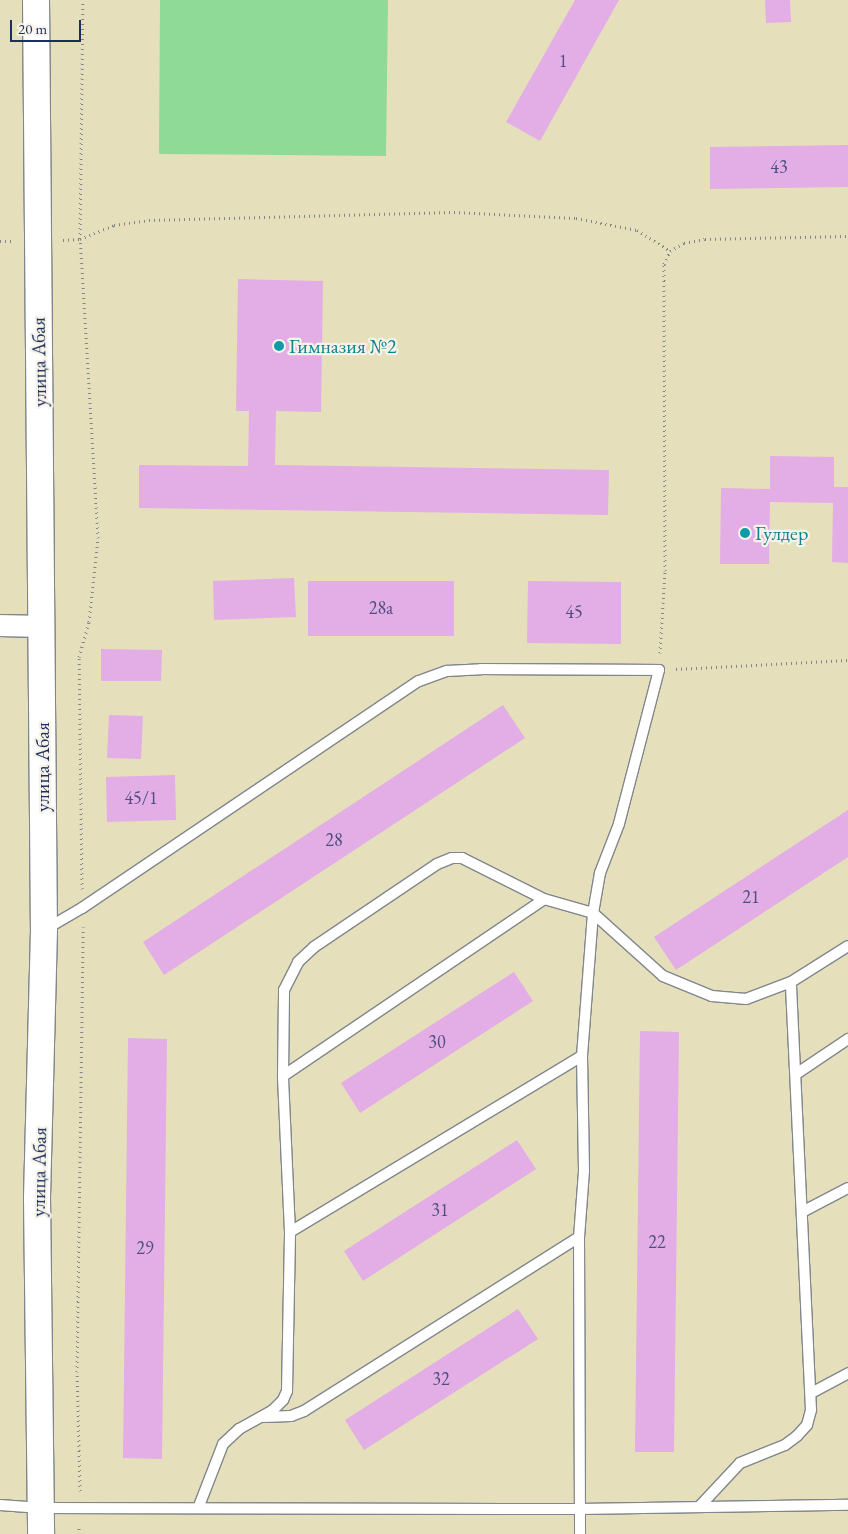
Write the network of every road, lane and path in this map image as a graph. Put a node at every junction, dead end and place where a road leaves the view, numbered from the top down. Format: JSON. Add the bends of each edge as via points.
{"nodes":[{"id":1,"x":36,"y":0,"type":"edge"},
{"id":2,"x":83,"y":0,"type":"edge"},
{"id":3,"x":848,"y":236,"type":"edge"},
{"id":4,"x":80,"y":239,"type":"junction"},
{"id":5,"x":670,"y":251,"type":"junction"},
{"id":6,"x":0,"y":625,"type":"edge"},
{"id":7,"x":42,"y":626,"type":"junction"},
{"id":8,"x":848,"y":660,"type":"edge"},
{"id":9,"x":659,"y":670,"type":"junction"},
{"id":10,"x":544,"y":899,"type":"junction"},
{"id":11,"x":82,"y":908,"type":"junction"},
{"id":12,"x":593,"y":913,"type":"junction"},
{"id":13,"x":44,"y":930,"type":"junction"},
{"id":14,"x":848,"y":946,"type":"edge"},
{"id":15,"x":791,"y":982,"type":"junction"},
{"id":16,"x":848,"y":1039,"type":"edge"},
{"id":17,"x":582,"y":1056,"type":"junction"},
{"id":18,"x":796,"y":1074,"type":"junction"},
{"id":19,"x":283,"y":1076,"type":"junction"},
{"id":20,"x":848,"y":1188,"type":"edge"},
{"id":21,"x":802,"y":1212,"type":"junction"},
{"id":22,"x":290,"y":1232,"type":"junction"},
{"id":23,"x":578,"y":1237,"type":"junction"},
{"id":24,"x":848,"y":1373,"type":"edge"},
{"id":25,"x":813,"y":1392,"type":"junction"},
{"id":26,"x":263,"y":1417,"type":"junction"},
{"id":27,"x":0,"y":1505,"type":"edge"},
{"id":28,"x":848,"y":1505,"type":"edge"},
{"id":29,"x":199,"y":1506,"type":"junction"},
{"id":30,"x":80,"y":1507,"type":"junction"},
{"id":31,"x":699,"y":1507,"type":"junction"},
{"id":32,"x":41,"y":1508,"type":"junction"},
{"id":33,"x":579,"y":1509,"type":"junction"},
{"id":34,"x":41,"y":1534,"type":"edge"},
{"id":35,"x":79,"y":1534,"type":"edge"},
{"id":36,"x":580,"y":1534,"type":"edge"}],
"edges":[{"from":1,"to":7,"type":"street","name":"улица Абая"},
{"from":2,"to":4,"type":"path"},
{"from":3,"to":5,"type":"path","via":[[705,239],[684,243]]},
{"from":4,"to":5,"type":"path","via":[[114,225],[148,220],[454,212],[593,222],[637,230]]},
{"from":4,"to":11,"type":"path","via":[[98,538],[89,622],[79,657]]},
{"from":5,"to":9,"type":"path","via":[[664,264],[665,571]]},
{"from":6,"to":7,"type":"street"},
{"from":7,"to":13,"type":"street","name":"улица Абая"},
{"from":8,"to":9,"type":"path"},
{"from":9,"to":11,"type":"lane","via":[[481,669],[447,671],[419,681]]},
{"from":9,"to":12,"type":"lane","via":[[620,824],[600,873]]},
{"from":10,"to":12,"type":"lane"},
{"from":10,"to":19,"type":"lane"},
{"from":10,"to":19,"type":"lane","via":[[462,858],[452,858],[314,947],[298,962],[284,990]]},
{"from":11,"to":13,"type":"lane"},
{"from":11,"to":30,"type":"path","via":[[84,977],[77,1372]]},
{"from":12,"to":15,"type":"lane","via":[[663,976],[688,988],[721,998],[746,999]]},
{"from":12,"to":17,"type":"lane"},
{"from":13,"to":32,"type":"street","name":"улица Абая","via":[[37,1198]]},
{"from":14,"to":15,"type":"lane"},
{"from":15,"to":18,"type":"lane"},
{"from":16,"to":18,"type":"lane"},
{"from":17,"to":22,"type":"lane"},
{"from":17,"to":23,"type":"lane","via":[[584,1171]]},
{"from":18,"to":21,"type":"lane"},
{"from":19,"to":22,"type":"lane"},
{"from":20,"to":21,"type":"lane"},
{"from":21,"to":25,"type":"lane"},
{"from":22,"to":26,"type":"lane","via":[[287,1391],[283,1400]]},
{"from":23,"to":26,"type":"lane","via":[[304,1411],[291,1416]]},
{"from":23,"to":33,"type":"lane"},
{"from":24,"to":25,"type":"lane"},
{"from":25,"to":31,"type":"lane","via":[[807,1424],[797,1436],[785,1445],[740,1463]]},
{"from":26,"to":29,"type":"lane","via":[[239,1429],[223,1444]]},
{"from":27,"to":32,"type":"lane"},
{"from":28,"to":31,"type":"lane"},
{"from":29,"to":30,"type":"lane"},
{"from":29,"to":33,"type":"lane"},
{"from":30,"to":32,"type":"lane"},
{"from":30,"to":35,"type":"path"},
{"from":31,"to":33,"type":"lane"},
{"from":32,"to":34,"type":"street","name":"улица Абая"},
{"from":33,"to":36,"type":"lane"}]}
